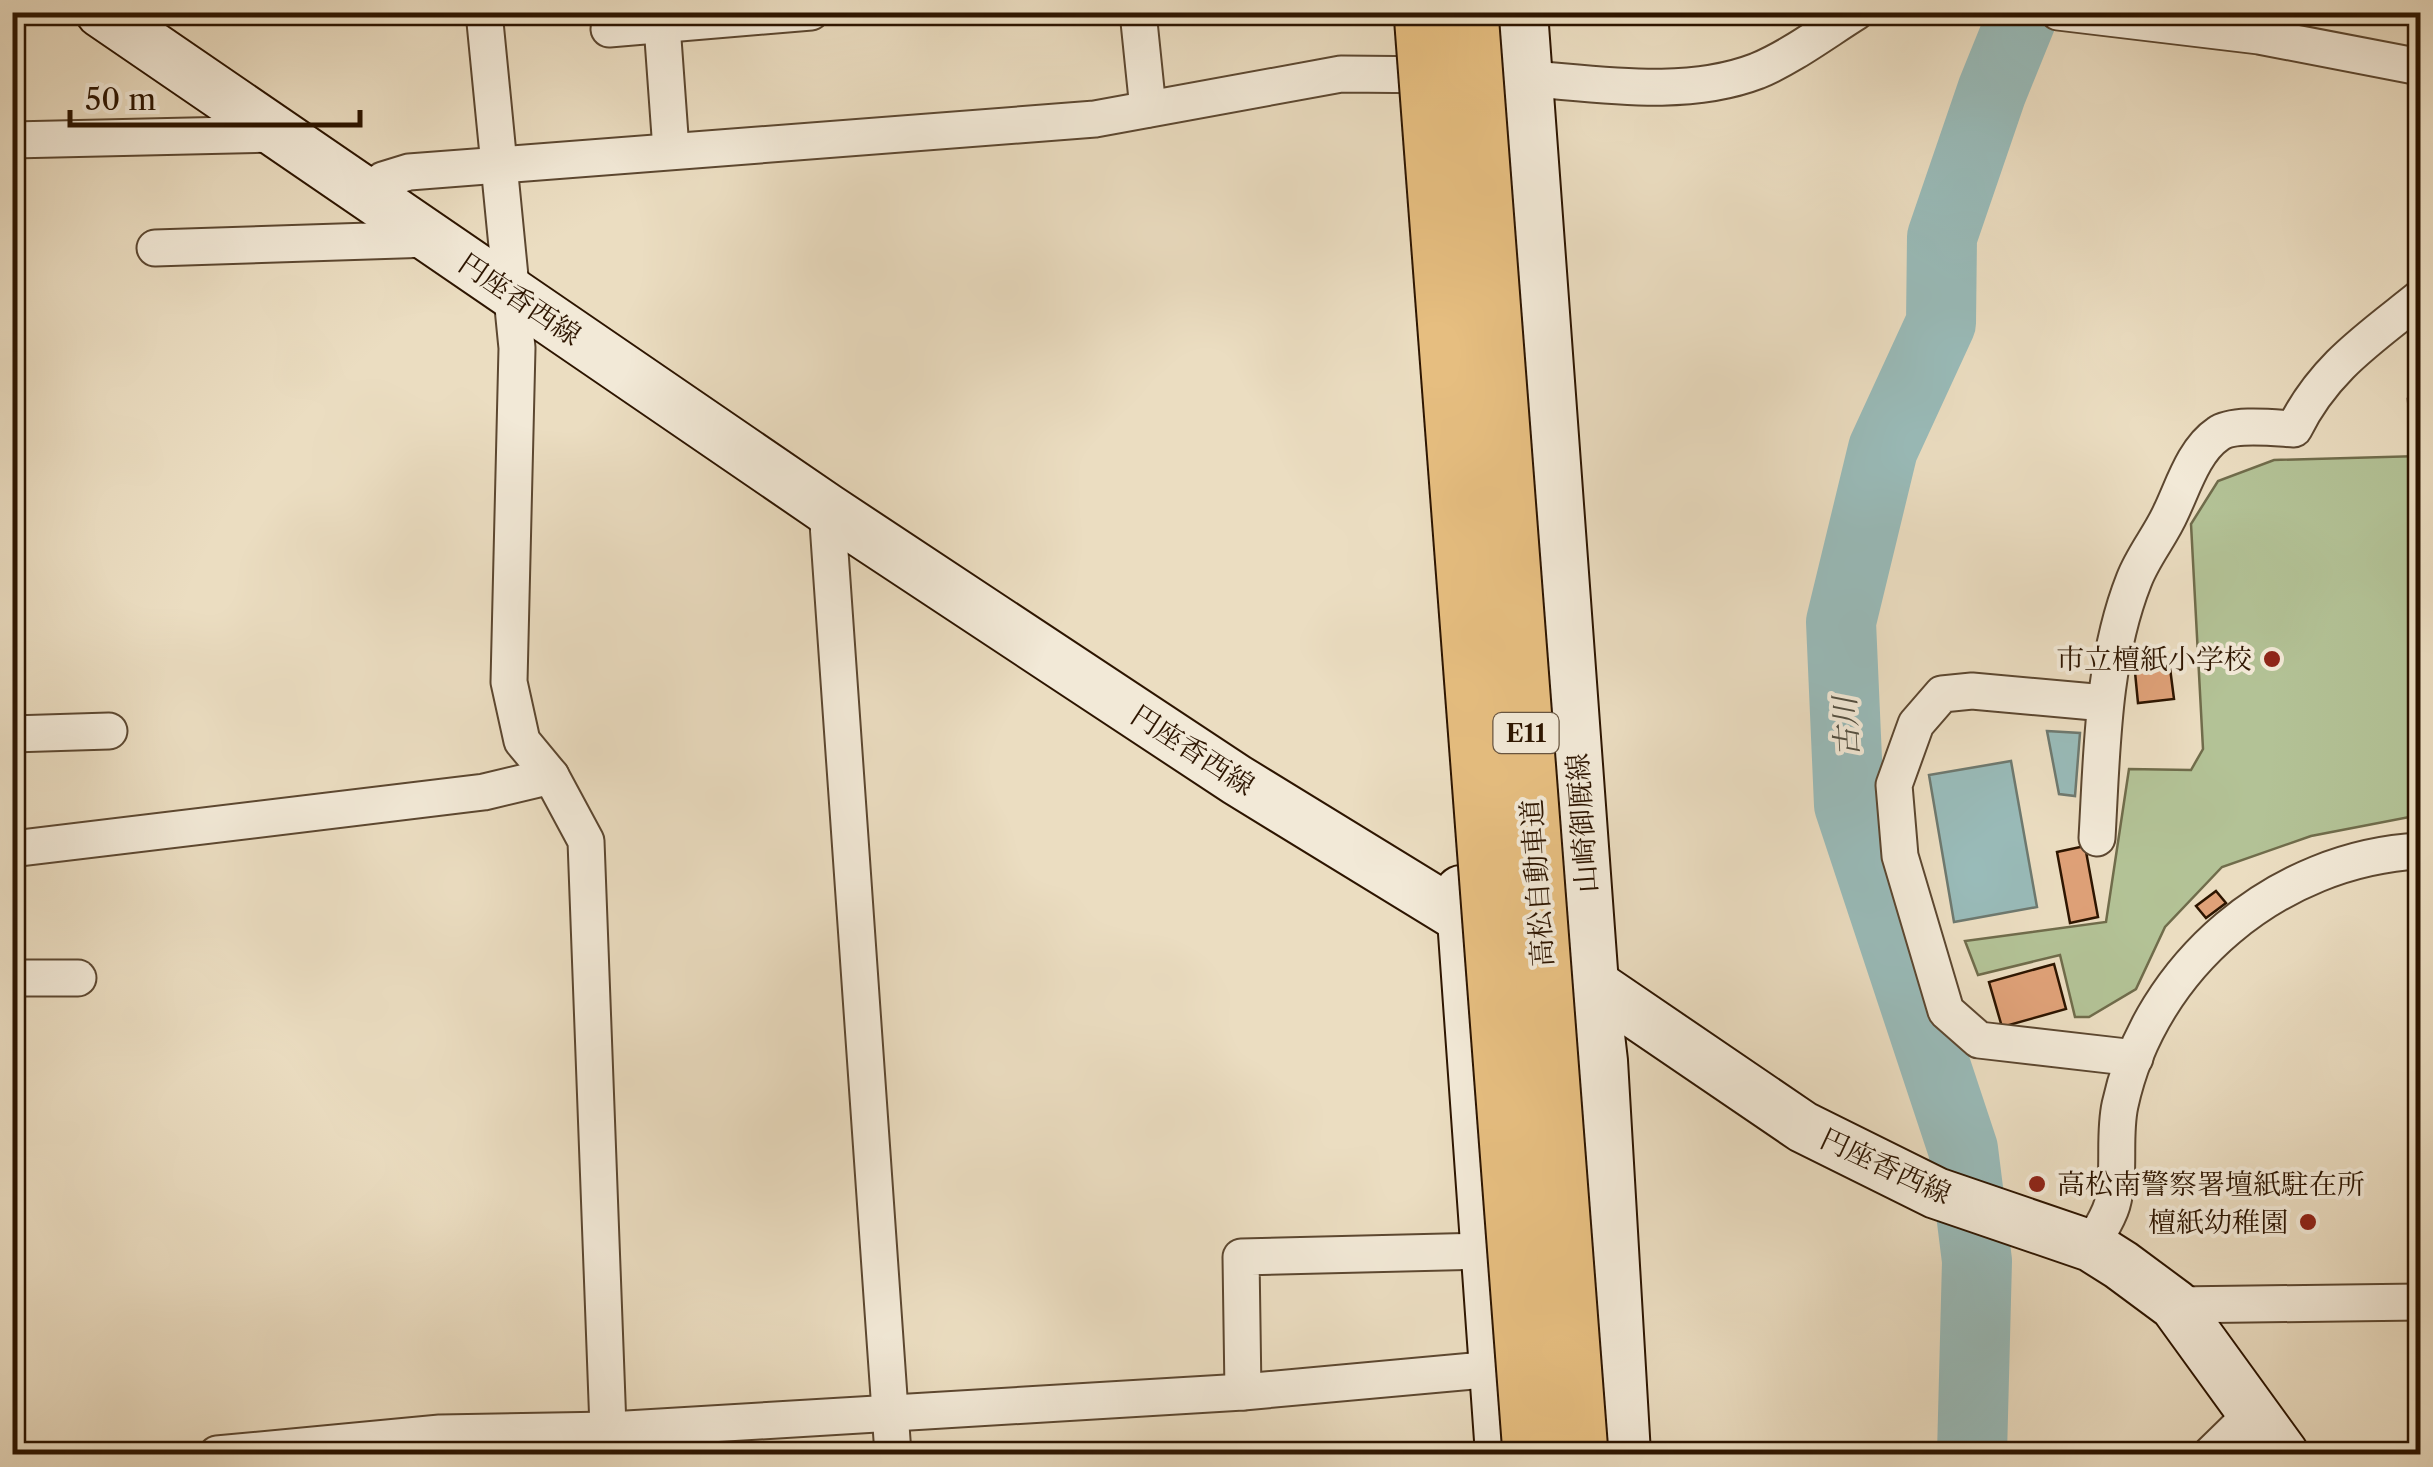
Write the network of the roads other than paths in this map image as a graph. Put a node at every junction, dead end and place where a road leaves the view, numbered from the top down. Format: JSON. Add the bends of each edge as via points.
{"nodes":[{"id":1,"x":102,"y":12,"type":"edge"},
{"id":2,"x":484,"y":12,"type":"edge"},
{"id":3,"x":811,"y":12,"type":"edge"},
{"id":4,"x":1138,"y":12,"type":"edge"},
{"id":5,"x":1414,"y":12,"type":"edge"},
{"id":6,"x":1422,"y":12,"type":"edge"},
{"id":7,"x":1470,"y":12,"type":"edge"},
{"id":8,"x":1522,"y":12,"type":"edge"},
{"id":9,"x":1856,"y":12,"type":"edge"},
{"id":10,"x":2058,"y":13,"type":"edge"},
{"id":11,"x":2261,"y":24,"type":"edge"},
{"id":12,"x":662,"y":25,"type":"junction"},
{"id":13,"x":609,"y":29,"type":"dead end"},
{"id":14,"x":2420,"y":66,"type":"edge"},
{"id":15,"x":1418,"y":74,"type":"junction"},
{"id":16,"x":1528,"y":78,"type":"junction"},
{"id":17,"x":1148,"y":109,"type":"junction"},
{"id":18,"x":280,"y":134,"type":"junction"},
{"id":19,"x":12,"y":140,"type":"edge"},
{"id":20,"x":671,"y":150,"type":"junction"},
{"id":21,"x":496,"y":164,"type":"junction"},
{"id":22,"x":366,"y":194,"type":"junction"},
{"id":23,"x":431,"y":238,"type":"junction"},
{"id":24,"x":156,"y":248,"type":"dead end"},
{"id":25,"x":511,"y":293,"type":"junction"},
{"id":26,"x":2420,"y":298,"type":"edge"},
{"id":27,"x":827,"y":509,"type":"junction"},
{"id":28,"x":2105,"y":703,"type":"junction"},
{"id":29,"x":109,"y":731,"type":"dead end"},
{"id":30,"x":12,"y":734,"type":"edge"},
{"id":31,"x":551,"y":776,"type":"junction"},
{"id":32,"x":2098,"y":838,"type":"dead end"},
{"id":33,"x":12,"y":849,"type":"edge"},
{"id":34,"x":2420,"y":851,"type":"edge"},
{"id":35,"x":1462,"y":918,"type":"junction"},
{"id":36,"x":12,"y":978,"type":"edge"},
{"id":37,"x":78,"y":978,"type":"dead end"},
{"id":38,"x":1593,"y":984,"type":"junction"},
{"id":39,"x":2135,"y":1058,"type":"junction"},
{"id":40,"x":2091,"y":1246,"type":"junction"},
{"id":41,"x":1486,"y":1251,"type":"junction"},
{"id":42,"x":2420,"y":1302,"type":"edge"},
{"id":43,"x":2176,"y":1304,"type":"junction"},
{"id":44,"x":1495,"y":1369,"type":"junction"},
{"id":45,"x":1243,"y":1392,"type":"junction"},
{"id":46,"x":890,"y":1410,"type":"junction"},
{"id":47,"x":2253,"y":1413,"type":"junction"},
{"id":48,"x":610,"y":1442,"type":"edge"},
{"id":49,"x":217,"y":1454,"type":"edge"},
{"id":50,"x":894,"y":1454,"type":"edge"},
{"id":51,"x":1501,"y":1454,"type":"edge"},
{"id":52,"x":1531,"y":1454,"type":"edge"},
{"id":53,"x":1580,"y":1454,"type":"edge"},
{"id":54,"x":1625,"y":1454,"type":"edge"},
{"id":55,"x":2211,"y":1454,"type":"edge"},
{"id":56,"x":2283,"y":1454,"type":"edge"}],
"edges":[{"from":1,"to":18,"type":"main road","name":"円座香西線"},
{"from":2,"to":21,"type":"street"},
{"from":3,"to":12,"type":"street"},
{"from":4,"to":17,"type":"street"},
{"from":5,"to":15,"type":"main road"},
{"from":6,"to":52,"type":"highway","name":"高松自動車道","number":"E11","bridge":true},
{"from":7,"to":53,"type":"highway","name":"高松自動車道","number":"E11","bridge":true},
{"from":8,"to":16,"type":"main road","name":"山崎御厩線"},
{"from":9,"to":16,"type":"street","via":[[1760,70],[1727,80],[1650,86]]},
{"from":10,"to":11,"type":"street"},
{"from":11,"to":14,"type":"street"},
{"from":12,"to":13,"type":"street"},
{"from":12,"to":20,"type":"street"},
{"from":15,"to":16,"type":"street"},
{"from":15,"to":17,"type":"street","via":[[1341,74]]},
{"from":15,"to":35,"type":"main road","via":[[1449,497]]},
{"from":16,"to":38,"type":"main road","name":"山崎御厩線"},
{"from":17,"to":20,"type":"street"},
{"from":18,"to":19,"type":"street"},
{"from":18,"to":22,"type":"main road","name":"円座香西線"},
{"from":20,"to":21,"type":"street"},
{"from":21,"to":22,"type":"street","via":[[395,174]]},
{"from":21,"to":25,"type":"street"},
{"from":22,"to":23,"type":"main road","name":"円座香西線"},
{"from":23,"to":24,"type":"street"},
{"from":23,"to":25,"type":"main road","name":"円座香西線"},
{"from":25,"to":27,"type":"main road","name":"円座香西線"},
{"from":25,"to":31,"type":"street","via":[[517,348],[509,682],[522,742]]},
{"from":26,"to":28,"type":"street","via":[[2335,367],[2294,428],[2221,431],[2204,447],[2134,578]]},
{"from":27,"to":35,"type":"main road","name":"円座香西線","via":[[1238,780]]},
{"from":27,"to":46,"type":"street"},
{"from":28,"to":32,"type":"street"},
{"from":28,"to":39,"type":"street","via":[[1942,694],[1916,724],[1894,785],[1900,856],[1946,1011],[1979,1040]]},
{"from":29,"to":30,"type":"street"},
{"from":31,"to":33,"type":"street","via":[[484,792]]},
{"from":31,"to":48,"type":"street","via":[[586,842]]},
{"from":34,"to":39,"type":"street","via":[[2320,870],[2253,906],[2193,961],[2144,1032]]},
{"from":35,"to":38,"type":"main road","name":"円座香西線"},
{"from":35,"to":41,"type":"main road"},
{"from":36,"to":37,"type":"street"},
{"from":38,"to":40,"type":"main road","name":"円座香西線","via":[[1803,1127],[1936,1193]]},
{"from":38,"to":54,"type":"main road","name":"山崎御厩線"},
{"from":39,"to":40,"type":"street","via":[[2120,1106],[2112,1205]]},
{"from":40,"to":43,"type":"main road","name":"円座香西線"},
{"from":41,"to":44,"type":"main road"},
{"from":41,"to":45,"type":"street","via":[[1242,1256]]},
{"from":42,"to":43,"type":"street"},
{"from":43,"to":47,"type":"main road","name":"円座香西線"},
{"from":44,"to":45,"type":"street"},
{"from":44,"to":51,"type":"main road"},
{"from":45,"to":46,"type":"street"},
{"from":46,"to":48,"type":"street"},
{"from":46,"to":50,"type":"street"},
{"from":47,"to":55,"type":"street"},
{"from":47,"to":56,"type":"main road","name":"円座香西線"},
{"from":48,"to":49,"type":"street","via":[[440,1433]]}]}
